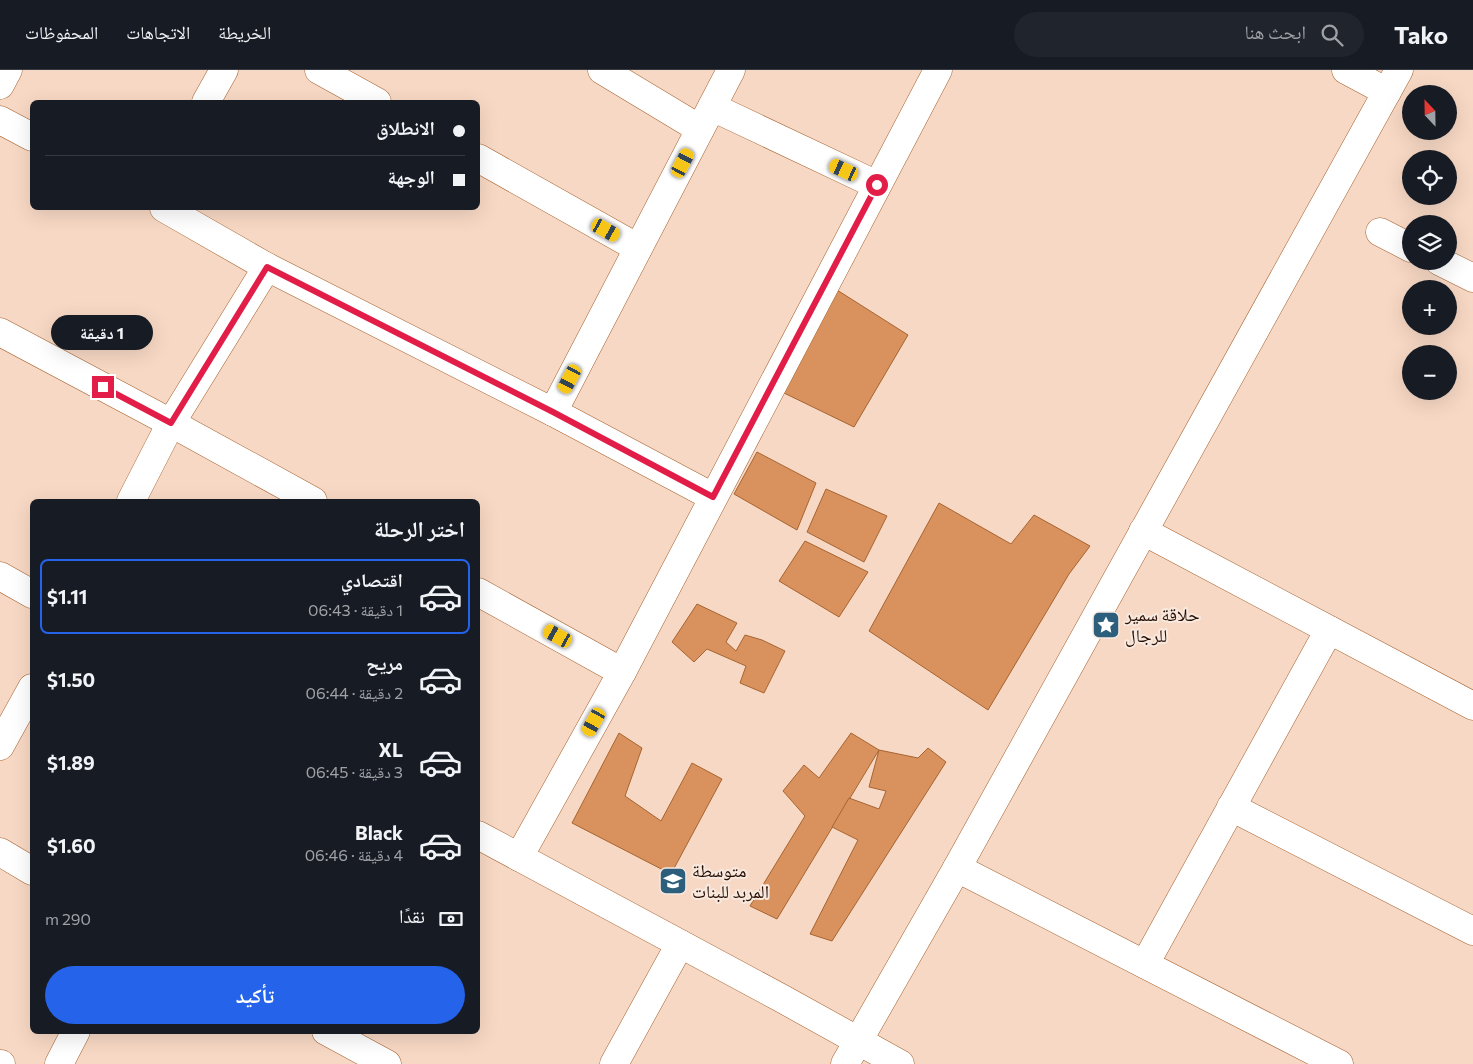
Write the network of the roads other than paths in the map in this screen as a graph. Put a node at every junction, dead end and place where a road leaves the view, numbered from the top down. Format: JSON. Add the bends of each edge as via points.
{"nodes":[{"id":1,"x":8,"y":70,"type":"edge"},
{"id":2,"x":224,"y":70,"type":"edge"},
{"id":3,"x":318,"y":70,"type":"edge"},
{"id":4,"x":602,"y":70,"type":"edge"},
{"id":5,"x":731,"y":70,"type":"edge"},
{"id":6,"x":938,"y":70,"type":"edge"},
{"id":7,"x":1346,"y":70,"type":"edge"},
{"id":8,"x":1393,"y":81,"type":"edge"},
{"id":9,"x":0,"y":85,"type":"edge"},
{"id":10,"x":207,"y":100,"type":"edge"},
{"id":11,"x":373,"y":100,"type":"edge"},
{"id":12,"x":706,"y":118,"type":"junction"},
{"id":13,"x":0,"y":120,"type":"edge"},
{"id":14,"x":30,"y":136,"type":"edge"},
{"id":15,"x":480,"y":159,"type":"edge"},
{"id":16,"x":877,"y":185,"type":"junction"},
{"id":17,"x":167,"y":210,"type":"edge"},
{"id":18,"x":1380,"y":232,"type":"dead end"},
{"id":19,"x":1402,"y":243,"type":"edge"},
{"id":20,"x":638,"y":248,"type":"junction"},
{"id":21,"x":267,"y":267,"type":"junction"},
{"id":22,"x":1457,"y":270,"type":"edge"},
{"id":23,"x":1473,"y":278,"type":"edge"},
{"id":24,"x":0,"y":332,"type":"edge"},
{"id":25,"x":553,"y":412,"type":"junction"},
{"id":26,"x":171,"y":423,"type":"junction"},
{"id":27,"x":713,"y":497,"type":"junction"},
{"id":28,"x":132,"y":499,"type":"edge"},
{"id":29,"x":309,"y":499,"type":"edge"},
{"id":30,"x":1143,"y":531,"type":"junction"},
{"id":31,"x":0,"y":576,"type":"edge"},
{"id":32,"x":30,"y":593,"type":"edge"},
{"id":33,"x":480,"y":593,"type":"edge"},
{"id":34,"x":1329,"y":630,"type":"junction"},
{"id":35,"x":622,"y":672,"type":"junction"},
{"id":36,"x":30,"y":692,"type":"edge"},
{"id":37,"x":1473,"y":706,"type":"edge"},
{"id":38,"x":0,"y":746,"type":"edge"},
{"id":39,"x":1231,"y":807,"type":"junction"},
{"id":40,"x":480,"y":836,"type":"edge"},
{"id":41,"x":0,"y":852,"type":"edge"},
{"id":42,"x":519,"y":857,"type":"junction"},
{"id":43,"x":957,"y":868,"type":"junction"},
{"id":44,"x":30,"y":870,"type":"edge"},
{"id":45,"x":1473,"y":931,"type":"edge"},
{"id":46,"x":680,"y":944,"type":"junction"},
{"id":47,"x":1145,"y":964,"type":"junction"},
{"id":48,"x":74,"y":1034,"type":"edge"},
{"id":49,"x":332,"y":1034,"type":"edge"},
{"id":50,"x":851,"y":1052,"type":"edge"},
{"id":51,"x":59,"y":1064,"type":"edge"},
{"id":52,"x":387,"y":1064,"type":"edge"},
{"id":53,"x":614,"y":1064,"type":"edge"},
{"id":54,"x":900,"y":1064,"type":"edge"},
{"id":55,"x":1339,"y":1064,"type":"edge"}],
"edges":[{"from":1,"to":9,"type":"street"},
{"from":2,"to":10,"type":"street"},
{"from":3,"to":11,"type":"street"},
{"from":4,"to":12,"type":"street"},
{"from":5,"to":12,"type":"street"},
{"from":6,"to":16,"type":"street"},
{"from":7,"to":8,"type":"street"},
{"from":8,"to":30,"type":"street"},
{"from":12,"to":16,"type":"street"},
{"from":12,"to":20,"type":"street"},
{"from":13,"to":14,"type":"street"},
{"from":15,"to":20,"type":"street"},
{"from":16,"to":27,"type":"street"},
{"from":17,"to":21,"type":"street"},
{"from":18,"to":19,"type":"street"},
{"from":20,"to":25,"type":"street"},
{"from":21,"to":25,"type":"street"},
{"from":21,"to":26,"type":"street"},
{"from":22,"to":23,"type":"street"},
{"from":24,"to":26,"type":"street"},
{"from":25,"to":27,"type":"street"},
{"from":26,"to":28,"type":"street"},
{"from":26,"to":29,"type":"street"},
{"from":27,"to":35,"type":"street"},
{"from":30,"to":34,"type":"street"},
{"from":30,"to":43,"type":"street"},
{"from":31,"to":32,"type":"street"},
{"from":33,"to":35,"type":"street"},
{"from":34,"to":37,"type":"street"},
{"from":34,"to":39,"type":"street"},
{"from":35,"to":42,"type":"street"},
{"from":36,"to":38,"type":"street"},
{"from":39,"to":45,"type":"street"},
{"from":39,"to":47,"type":"street"},
{"from":40,"to":42,"type":"street"},
{"from":41,"to":44,"type":"street"},
{"from":42,"to":46,"type":"street"},
{"from":43,"to":47,"type":"street"},
{"from":43,"to":50,"type":"street"},
{"from":46,"to":50,"type":"street"},
{"from":46,"to":53,"type":"street"},
{"from":47,"to":55,"type":"street"},
{"from":48,"to":51,"type":"street"},
{"from":49,"to":52,"type":"street"},
{"from":50,"to":54,"type":"street"}]}
